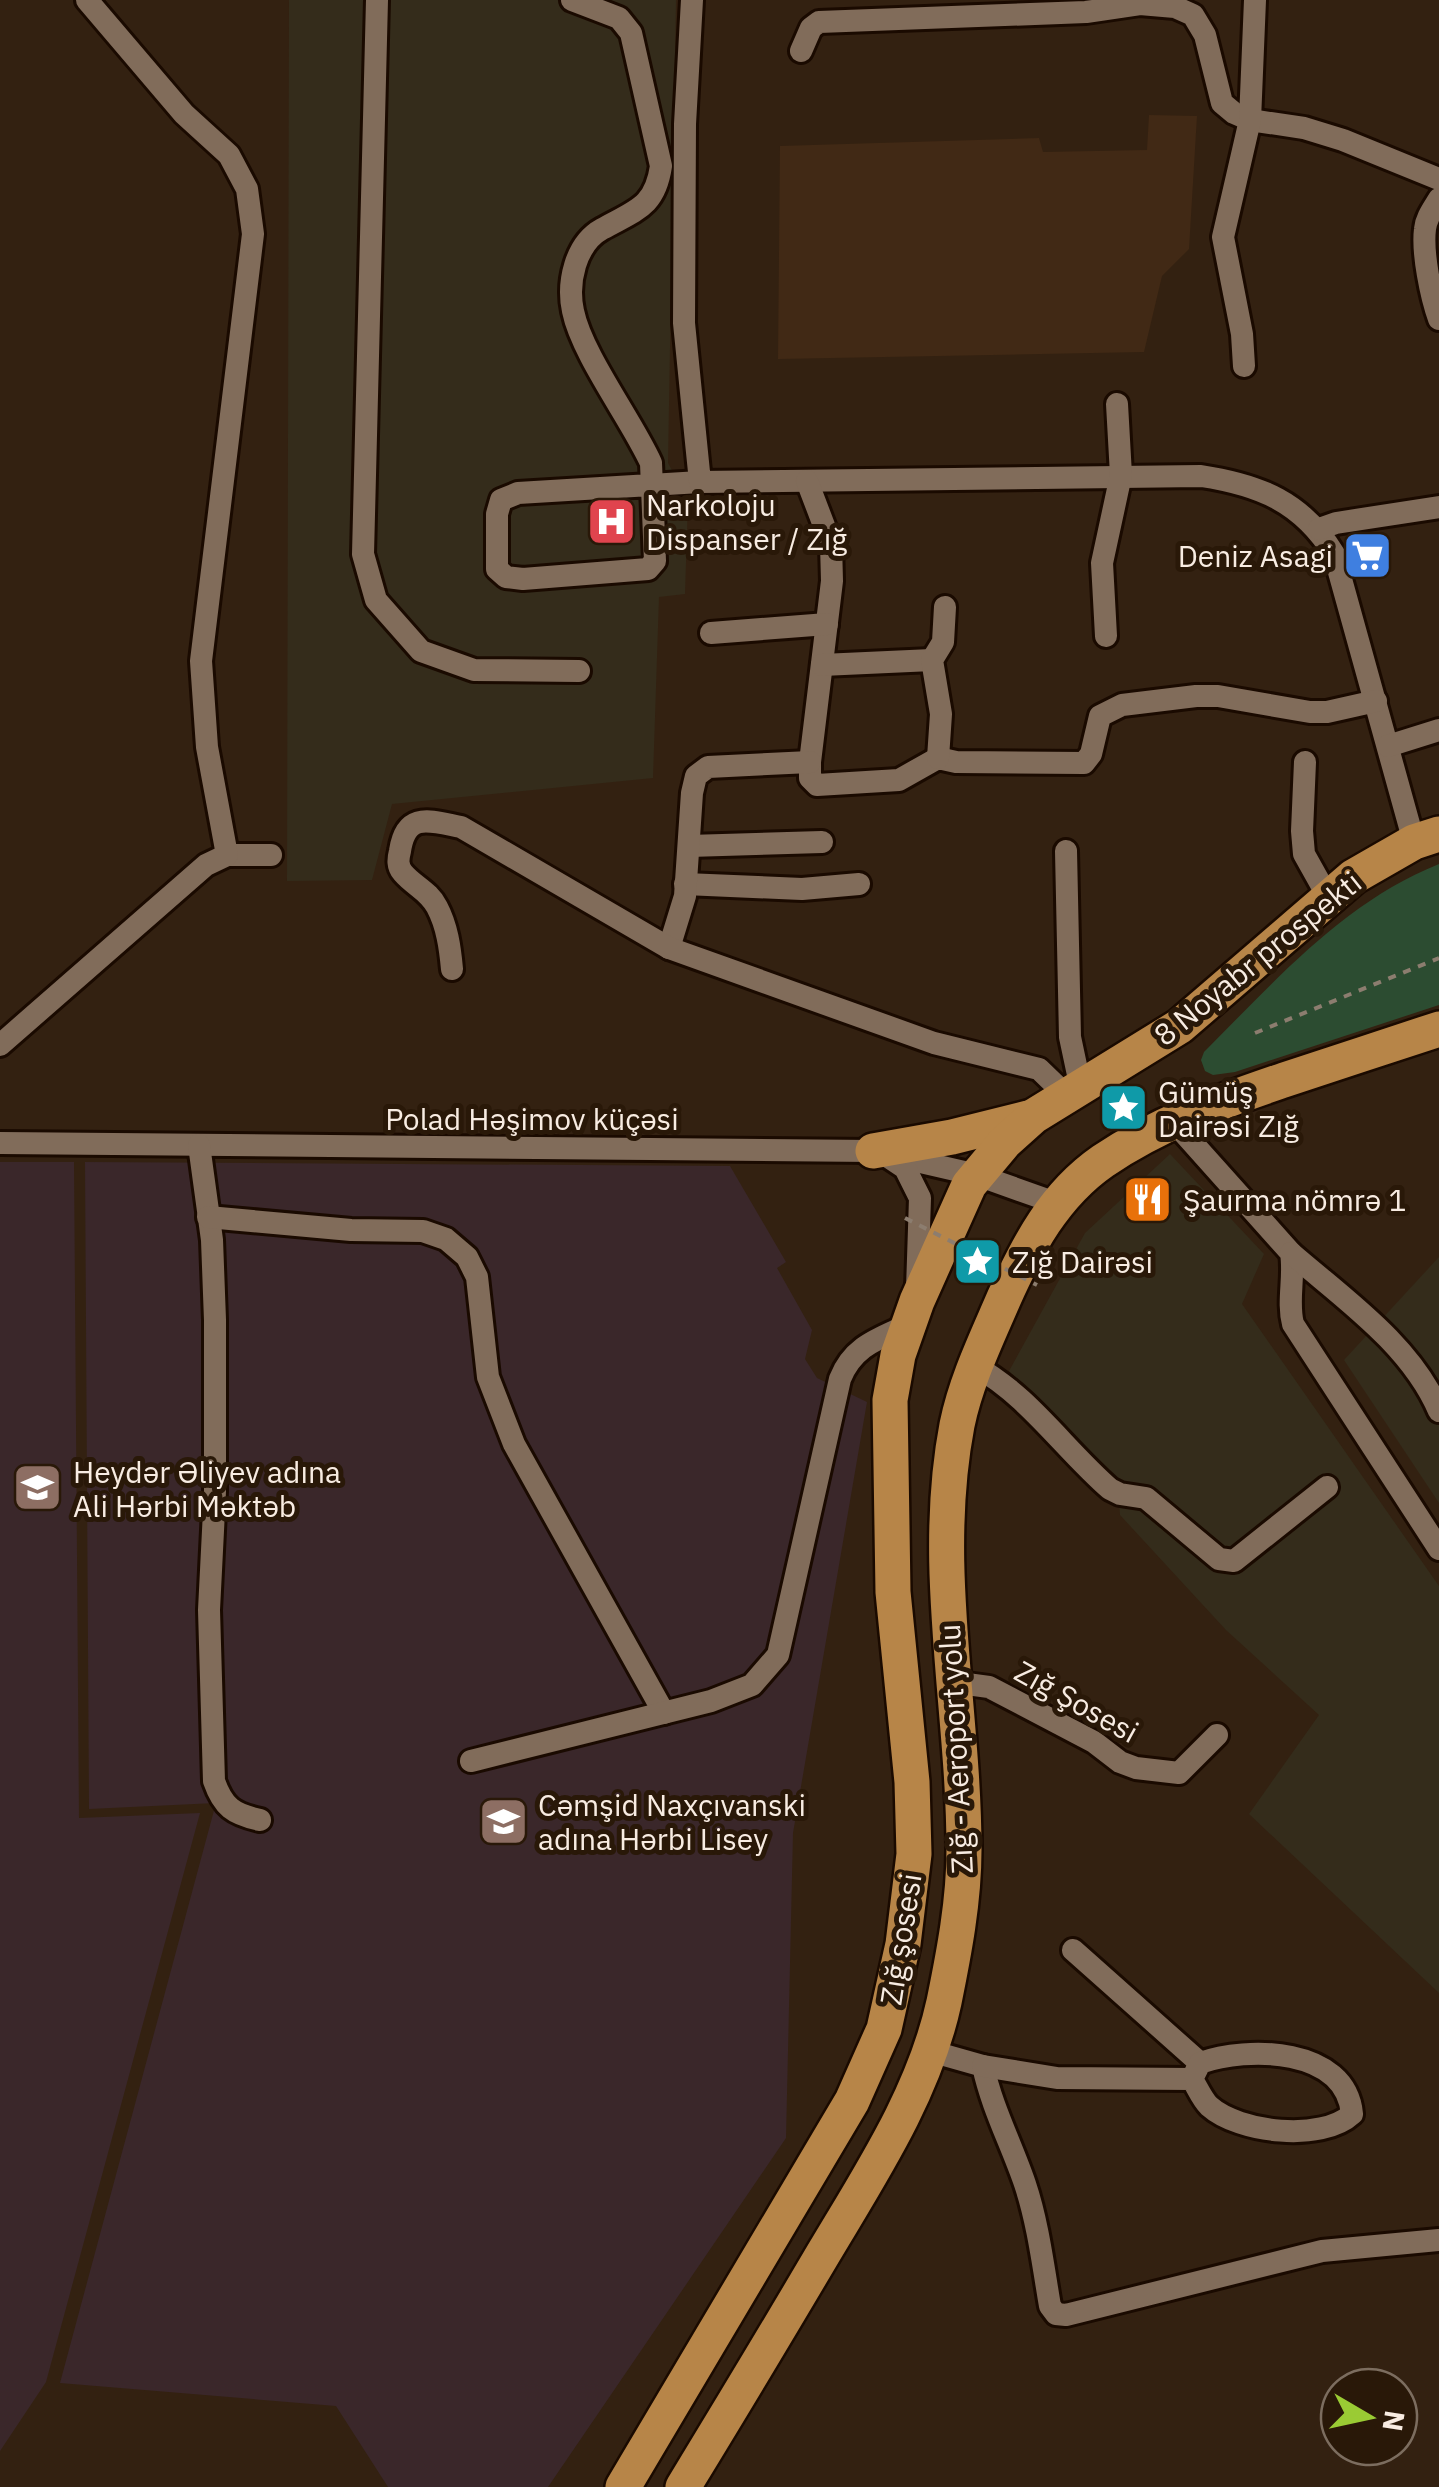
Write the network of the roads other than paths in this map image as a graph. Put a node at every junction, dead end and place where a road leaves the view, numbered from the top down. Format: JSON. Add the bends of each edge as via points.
{"nodes":[{"id":1,"x":87,"y":0,"type":"edge"},
{"id":2,"x":377,"y":0,"type":"edge"},
{"id":3,"x":572,"y":0,"type":"edge"},
{"id":4,"x":692,"y":0,"type":"edge"},
{"id":5,"x":1255,"y":0,"type":"edge"},
{"id":6,"x":1140,"y":2,"type":"edge"},
{"id":7,"x":801,"y":51,"type":"dead end"},
{"id":8,"x":1250,"y":120,"type":"junction"},
{"id":9,"x":1439,"y":179,"type":"edge"},
{"id":10,"x":1439,"y":200,"type":"edge"},
{"id":11,"x":1439,"y":319,"type":"edge"},
{"id":12,"x":1244,"y":366,"type":"dead end"},
{"id":13,"x":1117,"y":404,"type":"dead end"},
{"id":14,"x":1121,"y":475,"type":"junction"},
{"id":15,"x":808,"y":481,"type":"junction"},
{"id":16,"x":700,"y":482,"type":"junction"},
{"id":17,"x":653,"y":485,"type":"junction"},
{"id":18,"x":1439,"y":507,"type":"edge"},
{"id":19,"x":1319,"y":530,"type":"junction"},
{"id":20,"x":945,"y":607,"type":"dead end"},
{"id":21,"x":827,"y":624,"type":"junction"},
{"id":22,"x":712,"y":632,"type":"dead end"},
{"id":23,"x":1106,"y":636,"type":"dead end"},
{"id":24,"x":932,"y":660,"type":"junction"},
{"id":25,"x":822,"y":665,"type":"junction"},
{"id":26,"x":579,"y":671,"type":"dead end"},
{"id":27,"x":1376,"y":701,"type":"junction"},
{"id":28,"x":1439,"y":730,"type":"edge"},
{"id":29,"x":1388,"y":746,"type":"junction"},
{"id":30,"x":938,"y":758,"type":"junction"},
{"id":31,"x":810,"y":762,"type":"junction"},
{"id":32,"x":1306,"y":762,"type":"dead end"},
{"id":33,"x":1427,"y":838,"type":"edge"},
{"id":34,"x":822,"y":842,"type":"dead end"},
{"id":35,"x":689,"y":846,"type":"junction"},
{"id":36,"x":1066,"y":852,"type":"dead end"},
{"id":37,"x":271,"y":855,"type":"dead end"},
{"id":38,"x":226,"y":856,"type":"junction"},
{"id":39,"x":685,"y":884,"type":"junction"},
{"id":40,"x":859,"y":884,"type":"dead end"},
{"id":41,"x":1328,"y":897,"type":"junction"},
{"id":42,"x":670,"y":948,"type":"junction"},
{"id":43,"x":452,"y":969,"type":"dead end"},
{"id":44,"x":1439,"y":1029,"type":"edge"},
{"id":45,"x":0,"y":1045,"type":"edge"},
{"id":46,"x":1074,"y":1093,"type":"junction"},
{"id":47,"x":1034,"y":1116,"type":"junction"},
{"id":48,"x":1173,"y":1121,"type":"junction"},
{"id":49,"x":0,"y":1144,"type":"edge"},
{"id":50,"x":199,"y":1145,"type":"junction"},
{"id":51,"x":873,"y":1150,"type":"junction"},
{"id":52,"x":978,"y":1175,"type":"junction"},
{"id":53,"x":1056,"y":1204,"type":"junction"},
{"id":54,"x":208,"y":1216,"type":"junction"},
{"id":55,"x":1291,"y":1253,"type":"junction"},
{"id":56,"x":912,"y":1313,"type":"junction"},
{"id":57,"x":975,"y":1366,"type":"junction"},
{"id":58,"x":1439,"y":1411,"type":"edge"},
{"id":59,"x":1327,"y":1487,"type":"dead end"},
{"id":60,"x":1439,"y":1549,"type":"edge"},
{"id":61,"x":952,"y":1682,"type":"junction"},
{"id":62,"x":664,"y":1712,"type":"junction"},
{"id":63,"x":1217,"y":1735,"type":"dead end"},
{"id":64,"x":471,"y":1761,"type":"dead end"},
{"id":65,"x":260,"y":1820,"type":"dead end"},
{"id":66,"x":1073,"y":1950,"type":"dead end"},
{"id":67,"x":930,"y":2052,"type":"junction"},
{"id":68,"x":982,"y":2066,"type":"junction"},
{"id":69,"x":1196,"y":2071,"type":"junction"},
{"id":70,"x":1439,"y":2240,"type":"edge"},
{"id":71,"x":623,"y":2487,"type":"edge"},
{"id":72,"x":683,"y":2487,"type":"edge"}],
"edges":[{"from":1,"to":38,"type":"street","via":[[184,114],[229,155],[246,189],[253,234],[201,661]]},
{"from":2,"to":26,"type":"street","via":[[362,554],[376,600],[421,650],[474,670]]},
{"from":3,"to":17,"type":"street","via":[[619,18],[631,34],[662,166],[648,204],[596,232],[570,282],[573,314],[640,438]]},
{"from":4,"to":16,"type":"street","via":[[684,322]]},
{"from":5,"to":8,"type":"street"},
{"from":6,"to":7,"type":"street","via":[[1086,12],[819,22]]},
{"from":6,"to":8,"type":"street","via":[[1193,15],[1205,35],[1222,102]]},
{"from":8,"to":9,"type":"street","via":[[1343,140]]},
{"from":8,"to":12,"type":"street","via":[[1223,236]]},
{"from":10,"to":11,"type":"street","via":[[1424,232]]},
{"from":13,"to":14,"type":"street"},
{"from":14,"to":15,"type":"street"},
{"from":14,"to":19,"type":"street","via":[[1234,481],[1278,497]]},
{"from":14,"to":23,"type":"street","via":[[1102,564]]},
{"from":15,"to":16,"type":"street"},
{"from":15,"to":21,"type":"street","via":[[831,544]]},
{"from":16,"to":17,"type":"street"},
{"from":17,"to":17,"type":"street","via":[[518,493],[502,500],[497,569],[522,579],[648,569],[655,561]]},
{"from":18,"to":19,"type":"street"},
{"from":19,"to":27,"type":"street","via":[[1344,583]]},
{"from":20,"to":24,"type":"street","via":[[943,642]]},
{"from":21,"to":22,"type":"street"},
{"from":21,"to":25,"type":"street"},
{"from":24,"to":25,"type":"street"},
{"from":24,"to":30,"type":"street"},
{"from":25,"to":31,"type":"street"},
{"from":27,"to":29,"type":"street"},
{"from":27,"to":30,"type":"street","via":[[1327,712],[1218,696],[1122,705],[1100,716],[1084,763]]},
{"from":28,"to":29,"type":"street"},
{"from":29,"to":33,"type":"street"},
{"from":30,"to":31,"type":"street","via":[[899,780],[817,785]]},
{"from":31,"to":35,"type":"street","via":[[708,768],[696,776]]},
{"from":32,"to":41,"type":"street","via":[[1304,854]]},
{"from":33,"to":41,"type":"highway","name":"8 Noyabr prospekti"},
{"from":34,"to":35,"type":"street"},
{"from":35,"to":39,"type":"street"},
{"from":36,"to":46,"type":"street"},
{"from":37,"to":38,"type":"street"},
{"from":38,"to":45,"type":"street","via":[[206,865]]},
{"from":39,"to":40,"type":"street","via":[[802,890]]},
{"from":39,"to":42,"type":"street"},
{"from":41,"to":46,"type":"highway","name":"8 Noyabr prospekti","via":[[1180,1026]]},
{"from":42,"to":43,"type":"street","via":[[460,828],[412,824],[402,834],[398,862],[436,906]]},
{"from":42,"to":46,"type":"street","via":[[934,1043],[1039,1069]]},
{"from":44,"to":48,"type":"highway","via":[[1227,1097]]},
{"from":46,"to":47,"type":"highway","name":"8 Noyabr prospekti"},
{"from":47,"to":51,"type":"highway"},
{"from":47,"to":52,"type":"highway","name":"8 Noyabr prospekti"},
{"from":48,"to":53,"type":"highway","via":[[1105,1160]]},
{"from":48,"to":55,"type":"street"},
{"from":49,"to":50,"type":"street","name":"Polad Həşimov küçəsi"},
{"from":50,"to":51,"type":"street","name":"Polad Həşimov küçəsi"},
{"from":50,"to":54,"type":"street"},
{"from":51,"to":52,"type":"street","name":"Polad Həşimov küçəsi"},
{"from":51,"to":56,"type":"street","via":[[904,1168],[922,1207]]},
{"from":52,"to":53,"type":"street","name":"Polad Həşimov küçəsi"},
{"from":52,"to":56,"type":"highway","name":"8 Noyabr prospekti"},
{"from":53,"to":57,"type":"highway","via":[[1018,1268]]},
{"from":54,"to":62,"type":"street","via":[[423,1232],[446,1239],[467,1257],[477,1277],[488,1376],[514,1444]]},
{"from":54,"to":65,"type":"street","via":[[215,1320],[214,1781],[221,1802]]},
{"from":55,"to":58,"type":"street","via":[[1374,1326],[1418,1373]]},
{"from":55,"to":60,"type":"street","via":[[1293,1324]]},
{"from":56,"to":62,"type":"street","via":[[852,1354],[840,1378],[778,1655],[752,1685]]},
{"from":56,"to":71,"type":"highway","name":"Zığ şosesi","via":[[893,1374],[889,1428],[895,1622],[914,1854],[892,1998],[852,2101]]},
{"from":57,"to":59,"type":"street","via":[[1021,1399],[1110,1489],[1146,1498],[1219,1559],[1234,1560]]},
{"from":57,"to":61,"type":"highway","name":"Zığ - Aeroport yolu","via":[[951,1471]]},
{"from":61,"to":63,"type":"street","name":"Zığ Şosesi","via":[[988,1687],[1136,1768],[1180,1772]]},
{"from":61,"to":67,"type":"highway","name":"Zığ - Aeroport yolu","via":[[962,1883]]},
{"from":62,"to":64,"type":"street"},
{"from":66,"to":69,"type":"street"},
{"from":67,"to":68,"type":"street"},
{"from":67,"to":72,"type":"highway","name":"Zığ - Aeroport yolu","via":[[874,2168]]},
{"from":68,"to":69,"type":"street","via":[[1057,2078]]},
{"from":68,"to":70,"type":"street","via":[[1024,2182],[1056,2314],[1322,2251]]},
{"from":69,"to":69,"type":"street","via":[[1209,2105],[1264,2130],[1304,2131],[1352,2114],[1336,2080],[1281,2054],[1224,2054]]}]}
